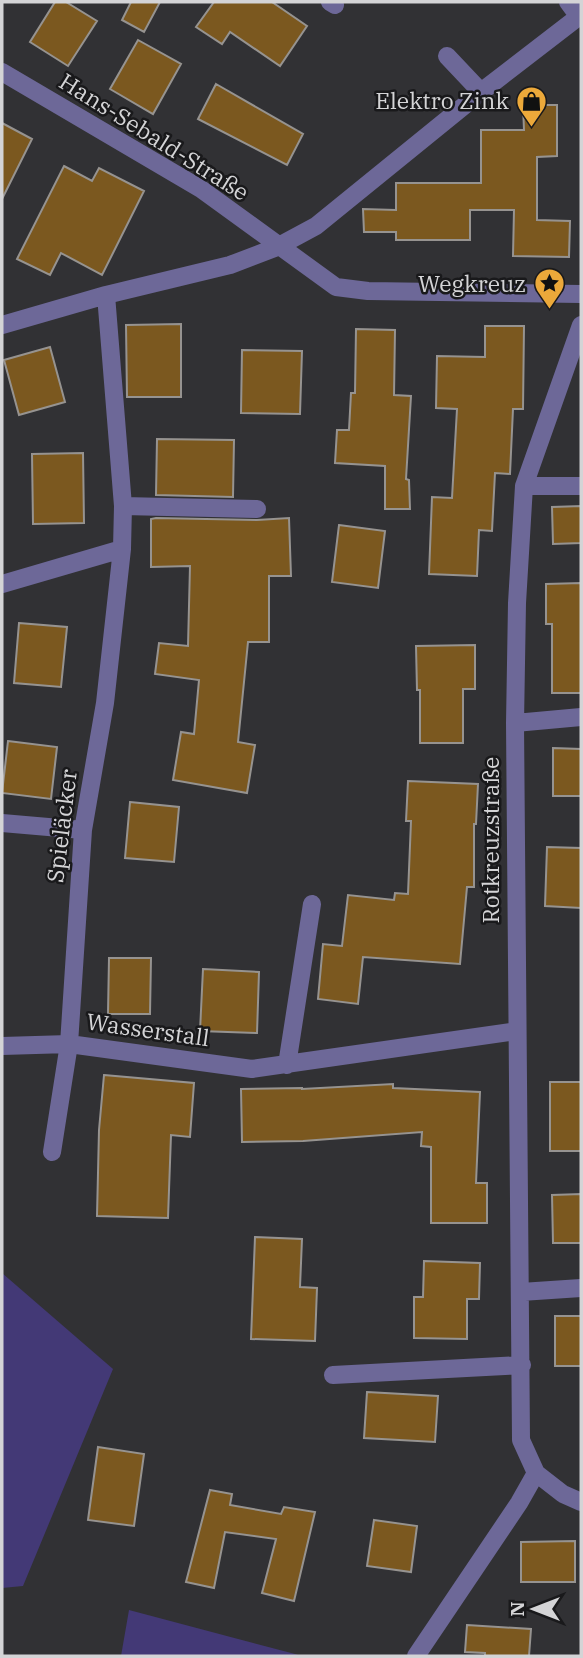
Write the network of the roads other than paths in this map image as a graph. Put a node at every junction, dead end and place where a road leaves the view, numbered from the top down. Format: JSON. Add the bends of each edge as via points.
{"nodes":[{"id":1,"x":568,"y":2,"type":"edge"},
{"id":2,"x":580,"y":16,"type":"edge"},
{"id":3,"x":447,"y":56,"type":"dead end"},
{"id":4,"x":2,"y":72,"type":"edge"},
{"id":5,"x":481,"y":92,"type":"junction"},
{"id":6,"x":277,"y":247,"type":"junction"},
{"id":7,"x":581,"y":294,"type":"edge"},
{"id":8,"x":106,"y":295,"type":"junction"},
{"id":9,"x":2,"y":325,"type":"edge"},
{"id":10,"x":581,"y":325,"type":"edge"},
{"id":11,"x":524,"y":486,"type":"junction"},
{"id":12,"x":581,"y":486,"type":"edge"},
{"id":13,"x":123,"y":506,"type":"junction"},
{"id":14,"x":257,"y":509,"type":"dead end"},
{"id":15,"x":122,"y":549,"type":"junction"},
{"id":16,"x":2,"y":584,"type":"edge"},
{"id":17,"x":581,"y":717,"type":"edge"},
{"id":18,"x":515,"y":723,"type":"junction"},
{"id":19,"x":2,"y":823,"type":"edge"},
{"id":20,"x":83,"y":830,"type":"junction"},
{"id":21,"x":312,"y":904,"type":"dead end"},
{"id":22,"x":517,"y":1031,"type":"junction"},
{"id":23,"x":69,"y":1044,"type":"junction"},
{"id":24,"x":2,"y":1046,"type":"edge"},
{"id":25,"x":287,"y":1065,"type":"junction"},
{"id":26,"x":52,"y":1152,"type":"dead end"},
{"id":27,"x":581,"y":1288,"type":"edge"},
{"id":28,"x":521,"y":1292,"type":"junction"},
{"id":29,"x":522,"y":1365,"type":"junction"},
{"id":30,"x":333,"y":1374,"type":"dead end"},
{"id":31,"x":536,"y":1473,"type":"junction"},
{"id":32,"x":581,"y":1502,"type":"edge"},
{"id":33,"x":416,"y":1656,"type":"edge"}],
"edges":[{"from":1,"to":2,"type":"street"},
{"from":2,"to":5,"type":"street"},
{"from":3,"to":5,"type":"street"},
{"from":4,"to":6,"type":"street","name":"Hans-Sebald-Straße","via":[[201,189]]},
{"from":5,"to":6,"type":"street","via":[[316,226]]},
{"from":6,"to":7,"type":"street","name":"Hans-Sebald-Straße","via":[[336,287]]},
{"from":6,"to":8,"type":"street","via":[[230,265]]},
{"from":8,"to":9,"type":"street"},
{"from":8,"to":13,"type":"street","name":"Spieläcker"},
{"from":10,"to":11,"type":"street","name":"Rotkreuzstraße"},
{"from":11,"to":12,"type":"street"},
{"from":11,"to":18,"type":"street","name":"Rotkreuzstraße"},
{"from":13,"to":14,"type":"street"},
{"from":13,"to":15,"type":"street","name":"Spieläcker"},
{"from":15,"to":16,"type":"street"},
{"from":15,"to":20,"type":"street","name":"Spieläcker","via":[[105,703]]},
{"from":17,"to":18,"type":"street"},
{"from":18,"to":22,"type":"street","name":"Rotkreuzstraße"},
{"from":19,"to":20,"type":"street"},
{"from":20,"to":23,"type":"street","name":"Spieläcker"},
{"from":21,"to":25,"type":"street"},
{"from":22,"to":25,"type":"street","name":"Wasserstall"},
{"from":22,"to":28,"type":"street","name":"Rotkreuzstraße"},
{"from":23,"to":24,"type":"street","name":"Wasserstall"},
{"from":23,"to":25,"type":"street","name":"Wasserstall","via":[[252,1069]]},
{"from":23,"to":26,"type":"street","name":"Spieläcker"},
{"from":27,"to":28,"type":"street"},
{"from":28,"to":29,"type":"street","name":"Rotkreuzstraße"},
{"from":29,"to":30,"type":"street"},
{"from":29,"to":31,"type":"street","name":"Rotkreuzstraße","via":[[521,1440]]},
{"from":31,"to":32,"type":"street"},
{"from":31,"to":33,"type":"street"}]}
